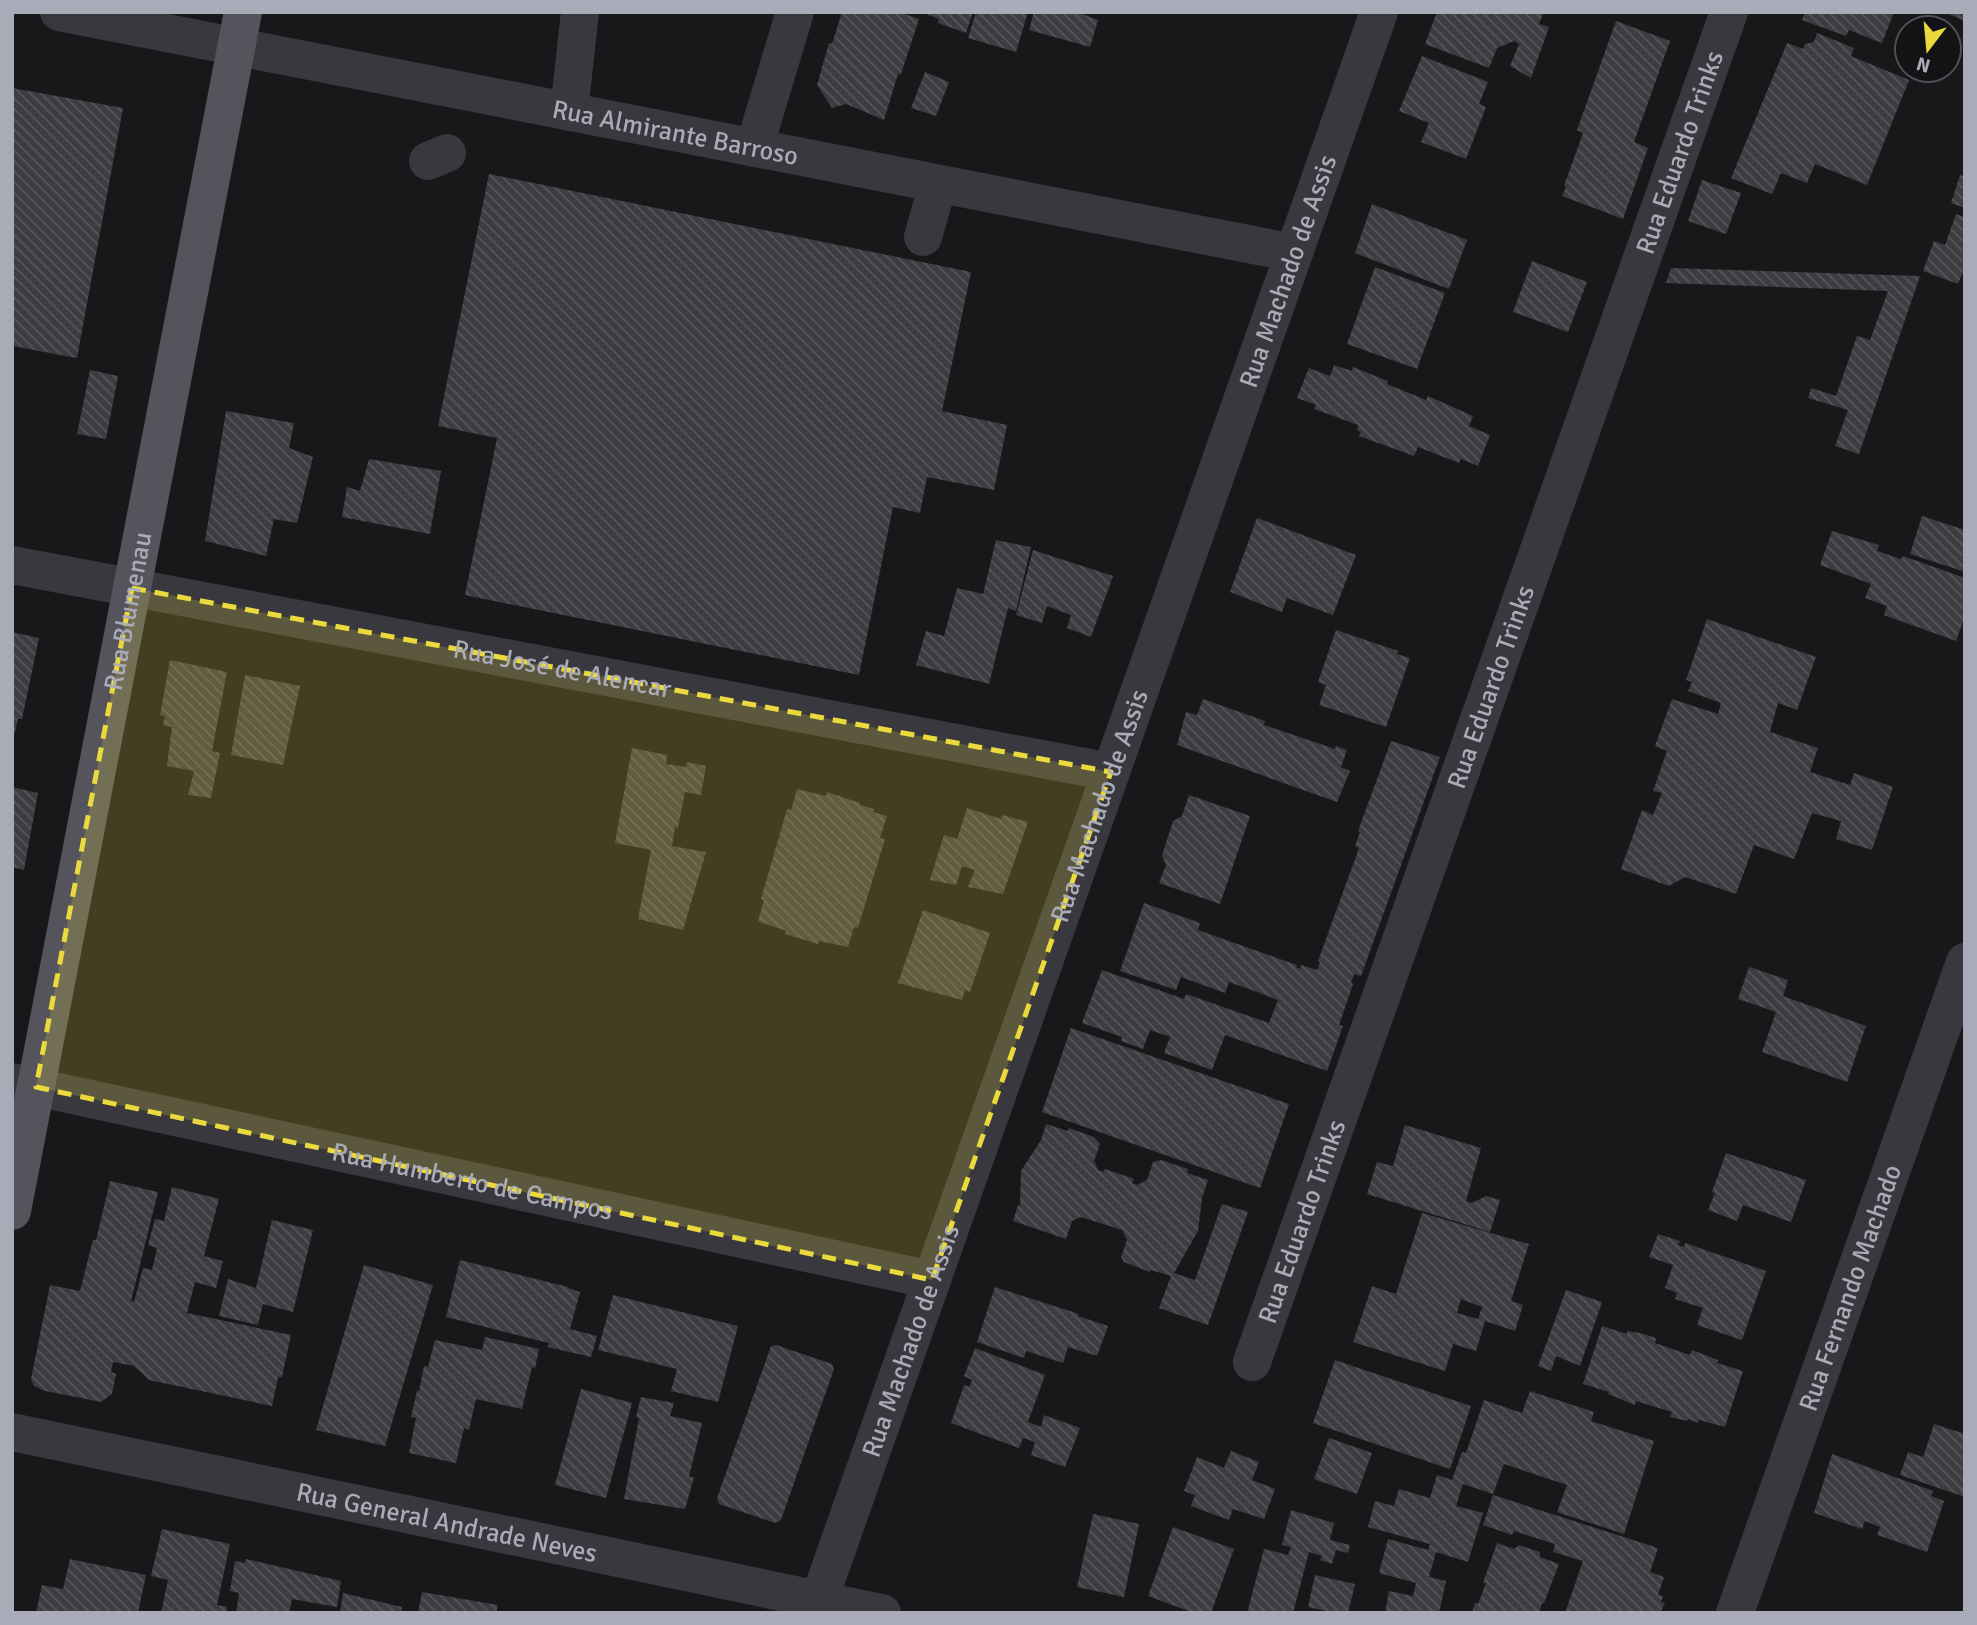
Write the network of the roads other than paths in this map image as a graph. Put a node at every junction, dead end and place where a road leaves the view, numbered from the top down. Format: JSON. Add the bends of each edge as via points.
{"nodes":[{"id":1,"x":59,"y":12,"type":"edge"},
{"id":2,"x":580,"y":12,"type":"edge"},
{"id":3,"x":794,"y":12,"type":"edge"},
{"id":4,"x":1379,"y":12,"type":"edge"},
{"id":5,"x":1729,"y":12,"type":"edge"},
{"id":6,"x":240,"y":30,"type":"edge"},
{"id":7,"x":569,"y":112,"type":"junction"},
{"id":8,"x":754,"y":148,"type":"junction"},
{"id":9,"x":938,"y":184,"type":"junction"},
{"id":10,"x":923,"y":237,"type":"dead end"},
{"id":11,"x":1294,"y":253,"type":"junction"},
{"id":12,"x":12,"y":565,"type":"edge"},
{"id":13,"x":132,"y":588,"type":"junction"},
{"id":14,"x":1111,"y":772,"type":"junction"},
{"id":15,"x":1965,"y":962,"type":"edge"},
{"id":16,"x":24,"y":1084,"type":"edge"},
{"id":17,"x":12,"y":1210,"type":"edge"},
{"id":18,"x":932,"y":1280,"type":"junction"},
{"id":19,"x":1252,"y":1362,"type":"dead end"},
{"id":20,"x":12,"y":1432,"type":"edge"},
{"id":21,"x":819,"y":1600,"type":"junction"},
{"id":22,"x":882,"y":1613,"type":"edge"},
{"id":23,"x":1735,"y":1613,"type":"edge"}],
"edges":[{"from":1,"to":6,"type":"street","name":"Rua Almirante Barroso"},
{"from":2,"to":7,"type":"street"},
{"from":3,"to":8,"type":"street"},
{"from":4,"to":11,"type":"street","name":"Rua Machado de Assis"},
{"from":5,"to":19,"type":"street","name":"Rua Eduardo Trinks"},
{"from":6,"to":7,"type":"street","name":"Rua Almirante Barroso"},
{"from":6,"to":13,"type":"main road","name":"Rua Blumenau"},
{"from":7,"to":8,"type":"street","name":"Rua Almirante Barroso"},
{"from":8,"to":9,"type":"street","name":"Rua Almirante Barroso"},
{"from":9,"to":10,"type":"street"},
{"from":9,"to":11,"type":"street","name":"Rua Almirante Barroso"},
{"from":11,"to":14,"type":"street","name":"Rua Machado de Assis"},
{"from":12,"to":13,"type":"street","name":"Rua José de Alencar"},
{"from":13,"to":14,"type":"street","name":"Rua José de Alencar"},
{"from":13,"to":16,"type":"main road","name":"Rua Blumenau"},
{"from":14,"to":18,"type":"street","name":"Rua Machado de Assis"},
{"from":15,"to":23,"type":"street","name":"Rua Fernando Machado"},
{"from":16,"to":17,"type":"main road","name":"Rua Blumenau"},
{"from":16,"to":18,"type":"street","name":"Rua Humberto de Campos"},
{"from":18,"to":21,"type":"street","name":"Rua Machado de Assis"},
{"from":20,"to":21,"type":"street","name":"Rua General Andrade Neves"},
{"from":21,"to":22,"type":"street","name":"Rua General Andrade Neves"}]}
